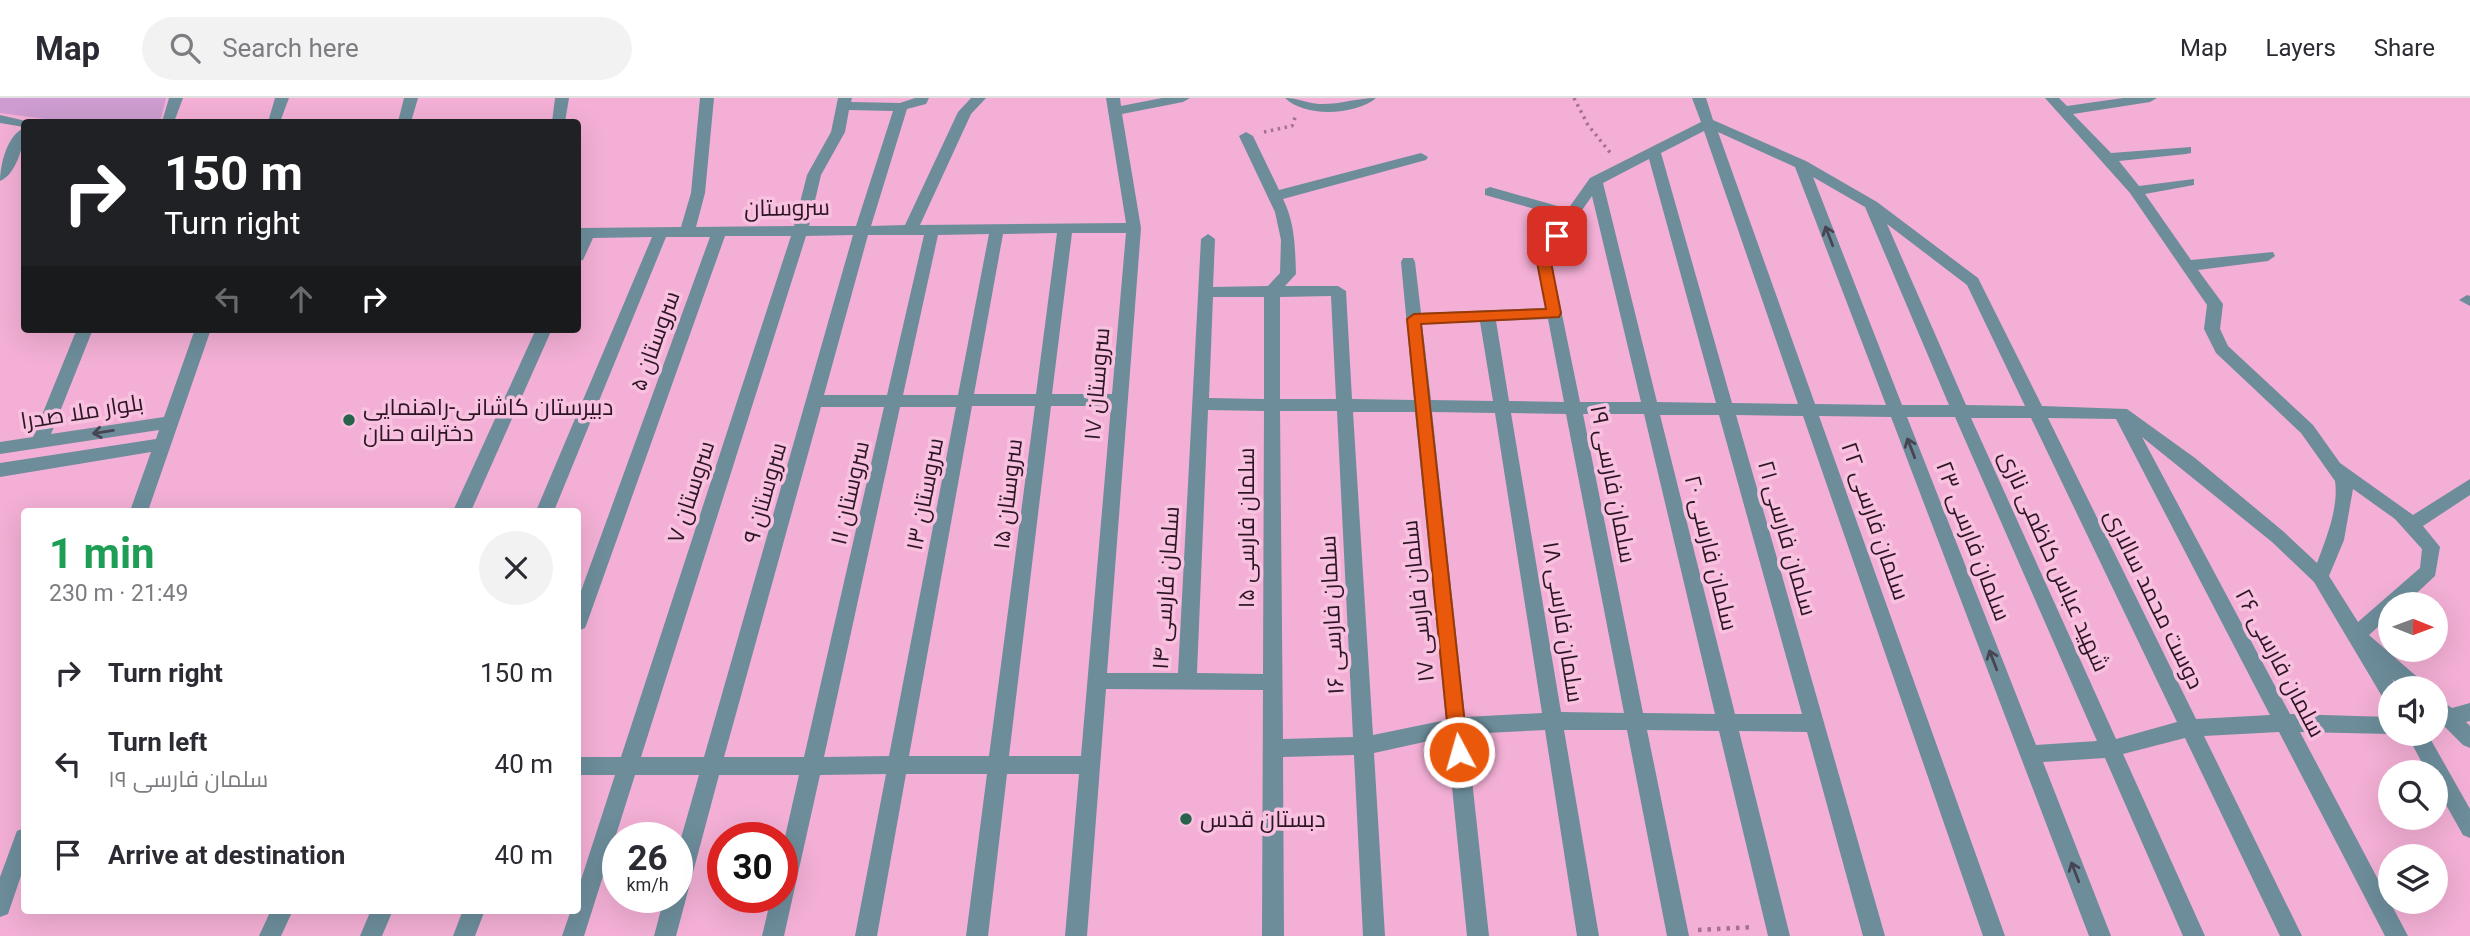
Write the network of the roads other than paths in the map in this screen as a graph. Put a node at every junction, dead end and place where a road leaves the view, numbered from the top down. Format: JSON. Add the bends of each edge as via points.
{"nodes":[{"id":1,"x":176,"y":98,"type":"edge"},
{"id":2,"x":282,"y":98,"type":"edge"},
{"id":3,"x":411,"y":98,"type":"edge"},
{"id":4,"x":562,"y":98,"type":"edge"},
{"id":5,"x":707,"y":98,"type":"edge"},
{"id":6,"x":922,"y":98,"type":"edge"},
{"id":7,"x":979,"y":98,"type":"edge"},
{"id":8,"x":1183,"y":98,"type":"edge"},
{"id":9,"x":1369,"y":98,"type":"edge"},
{"id":10,"x":1699,"y":98,"type":"edge"},
{"id":11,"x":2150,"y":98,"type":"edge"},
{"id":12,"x":1296,"y":101,"type":"edge"},
{"id":13,"x":845,"y":102,"type":"edge"},
{"id":14,"x":2058,"y":104,"type":"edge"},
{"id":15,"x":1114,"y":105,"type":"edge"},
{"id":16,"x":901,"y":107,"type":"junction"},
{"id":17,"x":0,"y":119,"type":"edge"},
{"id":18,"x":169,"y":119,"type":"edge"},
{"id":19,"x":275,"y":119,"type":"edge"},
{"id":20,"x":406,"y":119,"type":"edge"},
{"id":21,"x":559,"y":119,"type":"edge"},
{"id":22,"x":21,"y":122,"type":"edge"},
{"id":23,"x":1709,"y":123,"type":"junction"},
{"id":24,"x":1246,"y":136,"type":"road end"},
{"id":25,"x":21,"y":138,"type":"edge"},
{"id":26,"x":2186,"y":150,"type":"dead end"},
{"id":27,"x":1654,"y":153,"type":"junction"},
{"id":28,"x":1420,"y":157,"type":"dead end"},
{"id":29,"x":2108,"y":158,"type":"junction"},
{"id":30,"x":1801,"y":164,"type":"junction"},
{"id":31,"x":0,"y":177,"type":"edge"},
{"id":32,"x":1595,"y":181,"type":"junction"},
{"id":33,"x":2189,"y":182,"type":"dead end"},
{"id":34,"x":2136,"y":191,"type":"junction"},
{"id":35,"x":1490,"y":192,"type":"dead end"},
{"id":36,"x":1275,"y":196,"type":"junction"},
{"id":37,"x":1872,"y":205,"type":"junction"},
{"id":38,"x":1572,"y":215,"type":"junction"},
{"id":39,"x":1065,"y":228,"type":"junction"},
{"id":40,"x":1134,"y":228,"type":"junction"},
{"id":41,"x":997,"y":229,"type":"junction"},
{"id":42,"x":862,"y":230,"type":"junction"},
{"id":43,"x":909,"y":230,"type":"junction"},
{"id":44,"x":932,"y":230,"type":"junction"},
{"id":45,"x":800,"y":231,"type":"junction"},
{"id":46,"x":661,"y":232,"type":"junction"},
{"id":47,"x":687,"y":232,"type":"junction"},
{"id":48,"x":719,"y":232,"type":"junction"},
{"id":49,"x":583,"y":233,"type":"edge"},
{"id":50,"x":1208,"y":239,"type":"dead end"},
{"id":51,"x":2268,"y":256,"type":"dead end"},
{"id":52,"x":1408,"y":262,"type":"dead end"},
{"id":53,"x":2187,"y":266,"type":"junction"},
{"id":54,"x":1272,"y":291,"type":"junction"},
{"id":55,"x":1205,"y":292,"type":"junction"},
{"id":56,"x":1554,"y":313,"type":"junction"},
{"id":57,"x":1487,"y":316,"type":"junction"},
{"id":58,"x":1414,"y":319,"type":"junction"},
{"id":59,"x":83,"y":333,"type":"edge"},
{"id":60,"x":203,"y":333,"type":"edge"},
{"id":61,"x":542,"y":333,"type":"edge"},
{"id":62,"x":965,"y":400,"type":"junction"},
{"id":63,"x":1043,"y":400,"type":"junction"},
{"id":64,"x":1118,"y":400,"type":"junction"},
{"id":65,"x":815,"y":401,"type":"junction"},
{"id":66,"x":894,"y":401,"type":"junction"},
{"id":67,"x":1200,"y":404,"type":"junction"},
{"id":68,"x":1270,"y":405,"type":"junction"},
{"id":69,"x":1344,"y":406,"type":"junction"},
{"id":70,"x":1423,"y":407,"type":"junction"},
{"id":71,"x":1504,"y":408,"type":"junction"},
{"id":72,"x":1573,"y":409,"type":"junction"},
{"id":73,"x":1651,"y":410,"type":"junction"},
{"id":74,"x":1726,"y":411,"type":"junction"},
{"id":75,"x":1811,"y":412,"type":"junction"},
{"id":76,"x":1897,"y":413,"type":"junction"},
{"id":77,"x":1961,"y":413,"type":"junction"},
{"id":78,"x":2036,"y":413,"type":"junction"},
{"id":79,"x":2121,"y":414,"type":"junction"},
{"id":80,"x":171,"y":422,"type":"junction"},
{"id":81,"x":39,"y":442,"type":"junction"},
{"id":82,"x":163,"y":444,"type":"junction"},
{"id":83,"x":0,"y":448,"type":"edge"},
{"id":84,"x":2338,"y":469,"type":"junction"},
{"id":85,"x":0,"y":470,"type":"edge"},
{"id":86,"x":2470,"y":486,"type":"edge"},
{"id":87,"x":140,"y":508,"type":"edge"},
{"id":88,"x":463,"y":508,"type":"edge"},
{"id":89,"x":546,"y":508,"type":"edge"},
{"id":90,"x":2411,"y":525,"type":"junction"},
{"id":91,"x":2320,"y":577,"type":"junction"},
{"id":92,"x":2405,"y":592,"type":"edge"},
{"id":93,"x":581,"y":615,"type":"edge"},
{"id":94,"x":2378,"y":616,"type":"edge"},
{"id":95,"x":2356,"y":635,"type":"junction"},
{"id":96,"x":2380,"y":676,"type":"edge"},
{"id":97,"x":2402,"y":676,"type":"edge"},
{"id":98,"x":1097,"y":681,"type":"junction"},
{"id":99,"x":1187,"y":682,"type":"junction"},
{"id":100,"x":1272,"y":682,"type":"junction"},
{"id":101,"x":2470,"y":712,"type":"edge"},
{"id":102,"x":2448,"y":714,"type":"edge"},
{"id":103,"x":2448,"y":720,"type":"edge"},
{"id":104,"x":1554,"y":721,"type":"junction"},
{"id":105,"x":1636,"y":722,"type":"junction"},
{"id":106,"x":1727,"y":723,"type":"junction"},
{"id":107,"x":1814,"y":723,"type":"junction"},
{"id":108,"x":2284,"y":723,"type":"junction"},
{"id":109,"x":2378,"y":725,"type":"edge"},
{"id":110,"x":1456,"y":726,"type":"junction"},
{"id":111,"x":2189,"y":727,"type":"junction"},
{"id":112,"x":2470,"y":739,"type":"edge"},
{"id":113,"x":1364,"y":746,"type":"junction"},
{"id":114,"x":2423,"y":746,"type":"edge"},
{"id":115,"x":1272,"y":748,"type":"junction"},
{"id":116,"x":2110,"y":748,"type":"junction"},
{"id":117,"x":2029,"y":754,"type":"junction"},
{"id":118,"x":1090,"y":765,"type":"junction"},
{"id":119,"x":581,"y":766,"type":"edge"},
{"id":120,"x":626,"y":766,"type":"junction"},
{"id":121,"x":997,"y":766,"type":"junction"},
{"id":122,"x":711,"y":767,"type":"junction"},
{"id":123,"x":811,"y":767,"type":"junction"},
{"id":124,"x":897,"y":767,"type":"junction"},
{"id":125,"x":798,"y":825,"type":"edge"},
{"id":126,"x":2470,"y":828,"type":"edge"},
{"id":127,"x":693,"y":832,"type":"edge"},
{"id":128,"x":21,"y":847,"type":"edge"},
{"id":129,"x":0,"y":907,"type":"edge"},
{"id":130,"x":581,"y":910,"type":"edge"},
{"id":131,"x":671,"y":913,"type":"edge"},
{"id":132,"x":779,"y":913,"type":"edge"},
{"id":133,"x":280,"y":914,"type":"edge"},
{"id":134,"x":380,"y":914,"type":"edge"},
{"id":135,"x":472,"y":914,"type":"edge"},
{"id":136,"x":580,"y":914,"type":"edge"},
{"id":137,"x":1778,"y":931,"type":"edge"},
{"id":138,"x":1678,"y":934,"type":"edge"},
{"id":139,"x":270,"y":936,"type":"edge"},
{"id":140,"x":371,"y":936,"type":"edge"},
{"id":141,"x":464,"y":936,"type":"edge"},
{"id":142,"x":573,"y":936,"type":"edge"},
{"id":143,"x":664,"y":936,"type":"edge"},
{"id":144,"x":774,"y":936,"type":"edge"},
{"id":145,"x":866,"y":936,"type":"edge"},
{"id":146,"x":977,"y":936,"type":"edge"},
{"id":147,"x":1076,"y":936,"type":"edge"},
{"id":148,"x":1273,"y":936,"type":"edge"},
{"id":149,"x":1374,"y":936,"type":"edge"},
{"id":150,"x":1478,"y":936,"type":"edge"},
{"id":151,"x":1588,"y":936,"type":"edge"},
{"id":152,"x":1874,"y":936,"type":"edge"},
{"id":153,"x":1994,"y":936,"type":"edge"},
{"id":154,"x":2100,"y":936,"type":"edge"},
{"id":155,"x":2194,"y":936,"type":"edge"},
{"id":156,"x":2291,"y":936,"type":"edge"},
{"id":157,"x":2397,"y":936,"type":"edge"}],
"edges":[{"from":1,"to":18,"type":"street"},
{"from":2,"to":19,"type":"street"},
{"from":3,"to":20,"type":"street"},
{"from":4,"to":21,"type":"street"},
{"from":5,"to":47,"type":"street","via":[[698,193]]},
{"from":6,"to":16,"type":"street"},
{"from":7,"to":43,"type":"street","via":[[965,112]]},
{"from":8,"to":15,"type":"street"},
{"from":9,"to":12,"type":"street","via":[[1321,111]]},
{"from":10,"to":23,"type":"street"},
{"from":11,"to":14,"type":"street"},
{"from":13,"to":16,"type":"street"},
{"from":13,"to":45,"type":"street","name":"سروستان ۷","via":[[838,132],[814,175]]},
{"from":14,"to":29,"type":"street"},
{"from":15,"to":40,"type":"street","name":"سروستان ۱۷"},
{"from":16,"to":42,"type":"street","name":"سروستان ۹"},
{"from":17,"to":22,"type":"street"},
{"from":23,"to":27,"type":"street"},
{"from":23,"to":30,"type":"street"},
{"from":23,"to":75,"type":"street","name":"سلمان فارسی ۲۲"},
{"from":24,"to":36,"type":"street","name":"سلمان فارسی ۱۵"},
{"from":25,"to":31,"type":"street"},
{"from":26,"to":29,"type":"street"},
{"from":27,"to":32,"type":"street"},
{"from":27,"to":74,"type":"street","name":"سلمان فارسی ۲۱"},
{"from":28,"to":36,"type":"street"},
{"from":29,"to":34,"type":"street"},
{"from":30,"to":37,"type":"street"},
{"from":76,"to":30,"type":"street","name":"سلمان فارسی ۲۳","one_way":true},
{"from":32,"to":38,"type":"street","name":"سلمان فارسی ۱۹"},
{"from":32,"to":73,"type":"street","name":"سلمان فارسی ۲۰"},
{"from":33,"to":34,"type":"street"},
{"from":34,"to":53,"type":"street"},
{"from":35,"to":38,"type":"street"},
{"from":36,"to":54,"type":"street","name":"سلمان فارسی ۱۵","via":[[1288,240],[1288,274]]},
{"from":37,"to":77,"type":"street","name":"شهید عباس کاظمی نازی"},
{"from":37,"to":78,"type":"street","name":"دوست محمد سالاری","via":[[1973,282]]},
{"from":38,"to":56,"type":"street","name":"سلمان فارسی ۱۹","via":[[1543,257]]},
{"from":39,"to":40,"type":"street"},
{"from":39,"to":41,"type":"street"},
{"from":39,"to":63,"type":"street","name":"سروستان ۱۵"},
{"from":40,"to":64,"type":"street","name":"سروستان ۱۷"},
{"from":41,"to":44,"type":"street","name":"سروستان"},
{"from":41,"to":62,"type":"street","name":"سروستان ۱۳"},
{"from":42,"to":43,"type":"street","name":"سروستان"},
{"from":42,"to":45,"type":"street","name":"سروستان"},
{"from":42,"to":65,"type":"street","name":"سروستان ۹"},
{"from":43,"to":44,"type":"street","name":"سروستان"},
{"from":44,"to":66,"type":"street","name":"سروستان ۱۱"},
{"from":45,"to":48,"type":"street","name":"سروستان"},
{"from":45,"to":120,"type":"street","name":"سروستان ۷"},
{"from":46,"to":47,"type":"street","name":"سروستان"},
{"from":46,"to":49,"type":"street","name":"سروستان"},
{"from":46,"to":89,"type":"street"},
{"from":47,"to":48,"type":"street","name":"سروستان"},
{"from":48,"to":93,"type":"street","name":"سروستان ۵"},
{"from":50,"to":55,"type":"street","name":"سلمان فارسی ۱۴"},
{"from":51,"to":53,"type":"street"},
{"from":52,"to":58,"type":"street","name":"سلمان فارسی ۱۷"},
{"from":53,"to":84,"type":"street","via":[[2215,304],[2212,329],[2222,349],[2307,429]]},
{"from":54,"to":55,"type":"street"},
{"from":54,"to":68,"type":"street","name":"سلمان فارسی ۱۵"},
{"from":54,"to":69,"type":"street","name":"سلمان فارسی ۱۶","via":[[1338,291]]},
{"from":55,"to":67,"type":"street","name":"سلمان فارسی ۱۴"},
{"from":56,"to":57,"type":"street"},
{"from":56,"to":72,"type":"street","name":"سلمان فارسی ۱۹"},
{"from":57,"to":58,"type":"street"},
{"from":57,"to":71,"type":"street","name":"سلمان فارسی ۱۸"},
{"from":58,"to":70,"type":"street","name":"سلمان فارسی ۱۷"},
{"from":59,"to":81,"type":"street"},
{"from":60,"to":80,"type":"street"},
{"from":61,"to":88,"type":"street"},
{"from":62,"to":63,"type":"street"},
{"from":62,"to":66,"type":"street"},
{"from":62,"to":124,"type":"street","name":"سروستان ۱۳"},
{"from":63,"to":64,"type":"street"},
{"from":63,"to":121,"type":"street","name":"سروستان ۱۵"},
{"from":64,"to":98,"type":"street","name":"سروستان ۱۷"},
{"from":65,"to":66,"type":"street"},
{"from":65,"to":122,"type":"street","name":"سروستان ۹"},
{"from":66,"to":123,"type":"street","name":"سروستان ۱۱"},
{"from":67,"to":68,"type":"street"},
{"from":67,"to":99,"type":"street","name":"سلمان فارسی ۱۴"},
{"from":68,"to":69,"type":"street"},
{"from":68,"to":100,"type":"street","name":"سلمان فارسی ۱۵"},
{"from":69,"to":70,"type":"street"},
{"from":69,"to":113,"type":"street","name":"سلمان فارسی ۱۶"},
{"from":70,"to":71,"type":"street"},
{"from":70,"to":110,"type":"street","name":"سلمان فارسی ۱۷"},
{"from":71,"to":72,"type":"street"},
{"from":71,"to":104,"type":"street","name":"سلمان فارسی ۱۸"},
{"from":72,"to":73,"type":"street"},
{"from":72,"to":105,"type":"street","name":"سلمان فارسی ۱۹"},
{"from":73,"to":74,"type":"street"},
{"from":73,"to":106,"type":"street","name":"سلمان فارسی ۲۰"},
{"from":74,"to":75,"type":"street"},
{"from":74,"to":107,"type":"street","name":"سلمان فارسی ۲۱"},
{"from":75,"to":76,"type":"street"},
{"from":75,"to":153,"type":"street","name":"سلمان فارسی ۲۲"},
{"from":76,"to":77,"type":"street"},
{"from":117,"to":76,"type":"street","name":"سلمان فارسی ۲۳","one_way":true},
{"from":77,"to":78,"type":"street"},
{"from":77,"to":116,"type":"street","name":"شهید عباس کاظمی نازی"},
{"from":78,"to":79,"type":"street"},
{"from":78,"to":111,"type":"street","name":"دوست محمد سالاری"},
{"from":79,"to":91,"type":"street","via":[[2189,463]]},
{"from":79,"to":108,"type":"street","name":"سلمان فارسی ۲۶"},
{"from":80,"to":81,"type":"street","name":"بلوار ملا صدرا","one_way":true},
{"from":80,"to":82,"type":"street"},
{"from":81,"to":83,"type":"street","name":"بلوار ملا صدرا"},
{"from":82,"to":85,"type":"street","name":"بلوار ملا صدرا"},
{"from":82,"to":87,"type":"street"},
{"from":84,"to":90,"type":"street"},
{"from":84,"to":91,"type":"street","via":[[2345,491],[2335,540]]},
{"from":86,"to":90,"type":"street"},
{"from":90,"to":92,"type":"street","via":[[2431,547],[2429,571]]},
{"from":91,"to":95,"type":"street"},
{"from":94,"to":95,"type":"street"},
{"from":95,"to":96,"type":"street"},
{"from":95,"to":97,"type":"street"},
{"from":98,"to":99,"type":"street","name":"سلمان فارسی ۱۴"},
{"from":98,"to":118,"type":"street"},
{"from":99,"to":100,"type":"street"},
{"from":100,"to":115,"type":"street","name":"سلمان فارسی ۱۵"},
{"from":101,"to":102,"type":"street"},
{"from":103,"to":112,"type":"street"},
{"from":104,"to":105,"type":"street"},
{"from":104,"to":110,"type":"street"},
{"from":104,"to":151,"type":"street","name":"سلمان فارسی ۱۸"},
{"from":105,"to":106,"type":"street"},
{"from":105,"to":138,"type":"street","name":"سلمان فارسی ۱۹"},
{"from":106,"to":107,"type":"street"},
{"from":106,"to":137,"type":"street","name":"سلمان فارسی ۲۰"},
{"from":107,"to":152,"type":"street","name":"سلمان فارسی ۲۱"},
{"from":108,"to":109,"type":"street"},
{"from":108,"to":111,"type":"street"},
{"from":108,"to":157,"type":"street","name":"سلمان فارسی ۲۶"},
{"from":110,"to":113,"type":"street"},
{"from":110,"to":150,"type":"street","name":"سلمان فارسی ۱۷"},
{"from":111,"to":116,"type":"street"},
{"from":111,"to":156,"type":"street","name":"دوست محمد سالاری"},
{"from":113,"to":115,"type":"street"},
{"from":113,"to":149,"type":"street","name":"سلمان فارسی ۱۶"},
{"from":114,"to":126,"type":"street"},
{"from":115,"to":148,"type":"street","name":"سلمان فارسی ۱۵"},
{"from":116,"to":117,"type":"street"},
{"from":116,"to":155,"type":"street","name":"شهید عباس کاظمی نازی"},
{"from":154,"to":117,"type":"street","name":"سلمان فارسی ۲۳","one_way":true},
{"from":118,"to":121,"type":"street"},
{"from":118,"to":147,"type":"street"},
{"from":119,"to":120,"type":"street"},
{"from":120,"to":122,"type":"street"},
{"from":120,"to":130,"type":"street","name":"سروستان ۷"},
{"from":121,"to":124,"type":"street"},
{"from":121,"to":146,"type":"street","name":"سروستان ۱۵"},
{"from":122,"to":123,"type":"street"},
{"from":122,"to":127,"type":"street","name":"سروستان ۹"},
{"from":123,"to":124,"type":"street"},
{"from":123,"to":125,"type":"street","name":"سروستان ۱۱"},
{"from":124,"to":145,"type":"street","name":"سروستان ۱۳"},
{"from":128,"to":129,"type":"street"},
{"from":131,"to":143,"type":"street"},
{"from":132,"to":144,"type":"street","name":"سروستان ۱۱"},
{"from":133,"to":139,"type":"street"},
{"from":134,"to":140,"type":"street"},
{"from":135,"to":141,"type":"street"},
{"from":136,"to":142,"type":"street","name":"سروستان ۷"}]}
